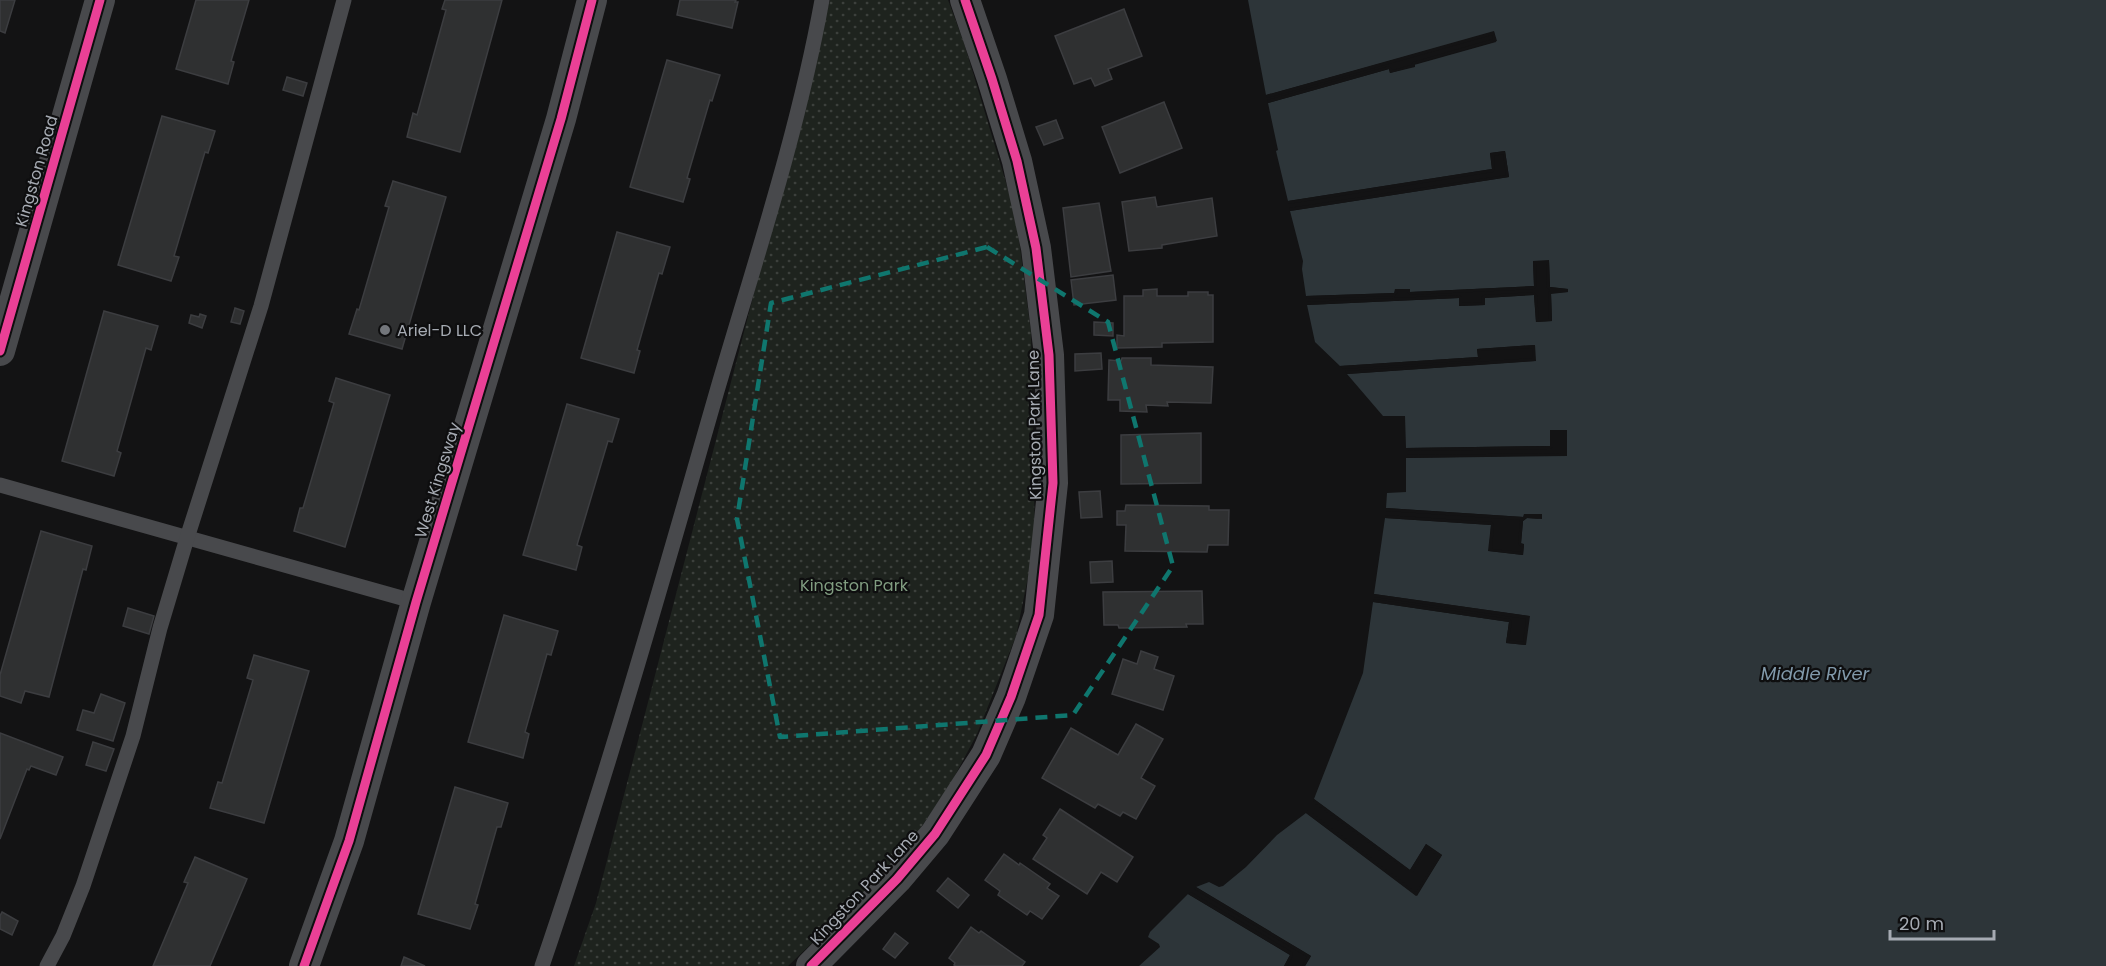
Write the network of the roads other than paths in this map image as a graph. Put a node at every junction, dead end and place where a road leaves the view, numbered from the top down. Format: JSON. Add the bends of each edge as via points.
{"nodes":[{"id":1,"x":100,"y":0,"type":"edge"},
{"id":2,"x":344,"y":0,"type":"edge"},
{"id":3,"x":592,"y":0,"type":"edge"},
{"id":4,"x":822,"y":0,"type":"edge"},
{"id":5,"x":965,"y":0,"type":"edge"},
{"id":6,"x":0,"y":351,"type":"edge"},
{"id":7,"x":0,"y":485,"type":"edge"},
{"id":8,"x":187,"y":538,"type":"junction"},
{"id":9,"x":416,"y":602,"type":"junction"},
{"id":10,"x":47,"y":966,"type":"edge"},
{"id":11,"x":304,"y":966,"type":"edge"},
{"id":12,"x":542,"y":966,"type":"edge"},
{"id":13,"x":811,"y":966,"type":"edge"}],
"edges":[{"from":1,"to":6,"type":"street","name":"Kingston Road"},
{"from":2,"to":8,"type":"lane","via":[[261,306]]},
{"from":3,"to":9,"type":"street","name":"West Kingsway","via":[[561,119]]},
{"from":4,"to":12,"type":"lane","via":[[798,113],[656,602]]},
{"from":5,"to":13,"type":"street","name":"Kingston Park Lane","via":[[1017,161],[1036,248],[1049,355],[1053,483],[1039,615],[986,755],[935,834],[897,879]]},
{"from":7,"to":8,"type":"lane"},
{"from":8,"to":9,"type":"lane"},
{"from":8,"to":10,"type":"lane","via":[[133,736],[83,886]]},
{"from":9,"to":11,"type":"street","name":"West Kingsway","via":[[349,841]]}]}
